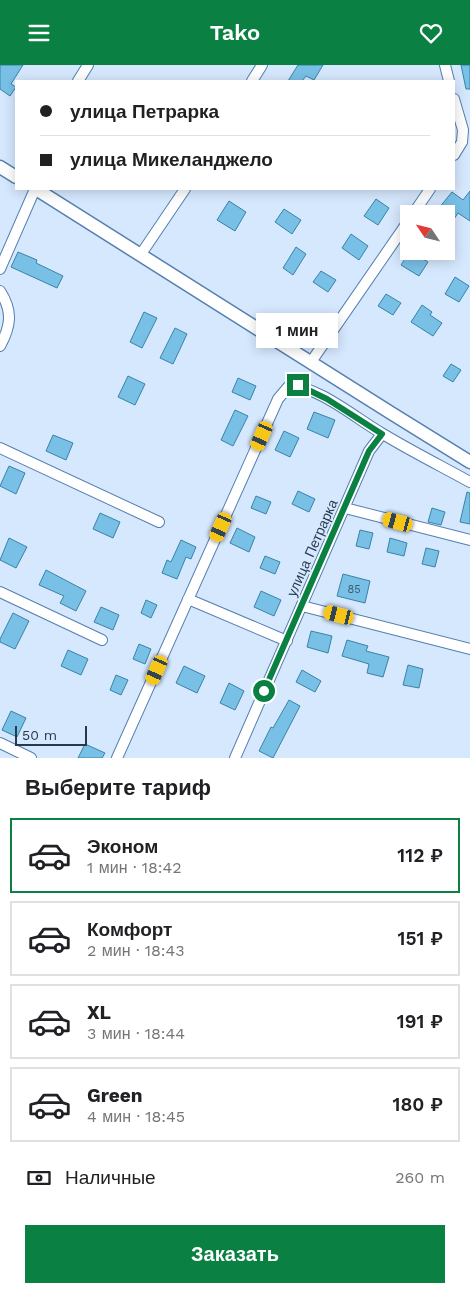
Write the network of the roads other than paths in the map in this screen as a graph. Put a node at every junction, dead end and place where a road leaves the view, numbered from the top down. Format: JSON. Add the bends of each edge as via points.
{"nodes":[{"id":1,"x":88,"y":65,"type":"edge"},
{"id":2,"x":262,"y":65,"type":"edge"},
{"id":3,"x":444,"y":65,"type":"edge"},
{"id":4,"x":79,"y":80,"type":"edge"},
{"id":5,"x":253,"y":80,"type":"edge"},
{"id":6,"x":448,"y":80,"type":"edge"},
{"id":7,"x":455,"y":102,"type":"edge"},
{"id":8,"x":455,"y":154,"type":"edge"},
{"id":9,"x":0,"y":167,"type":"edge"},
{"id":10,"x":15,"y":176,"type":"edge"},
{"id":11,"x":35,"y":190,"type":"edge"},
{"id":12,"x":37,"y":190,"type":"edge"},
{"id":13,"x":184,"y":190,"type":"edge"},
{"id":14,"x":429,"y":190,"type":"edge"},
{"id":15,"x":419,"y":205,"type":"edge"},
{"id":16,"x":400,"y":233,"type":"edge"},
{"id":17,"x":141,"y":254,"type":"junction"},
{"id":18,"x":0,"y":269,"type":"edge"},
{"id":19,"x":0,"y":291,"type":"edge"},
{"id":20,"x":0,"y":346,"type":"edge"},
{"id":21,"x":310,"y":362,"type":"junction"},
{"id":22,"x":382,"y":434,"type":"junction"},
{"id":23,"x":0,"y":448,"type":"edge"},
{"id":24,"x":470,"y":462,"type":"edge"},
{"id":25,"x":470,"y":482,"type":"edge"},
{"id":26,"x":345,"y":508,"type":"junction"},
{"id":27,"x":159,"y":523,"type":"dead end"},
{"id":28,"x":470,"y":540,"type":"edge"},
{"id":29,"x":0,"y":592,"type":"edge"},
{"id":30,"x":188,"y":599,"type":"junction"},
{"id":31,"x":302,"y":605,"type":"junction"},
{"id":32,"x":102,"y":640,"type":"dead end"},
{"id":33,"x":287,"y":641,"type":"junction"},
{"id":34,"x":470,"y":649,"type":"edge"},
{"id":35,"x":0,"y":743,"type":"edge"},
{"id":36,"x":31,"y":758,"type":"edge"},
{"id":37,"x":117,"y":758,"type":"edge"},
{"id":38,"x":235,"y":758,"type":"edge"}],
"edges":[{"from":1,"to":4,"type":"street"},
{"from":2,"to":5,"type":"street"},
{"from":3,"to":6,"type":"street"},
{"from":7,"to":8,"type":"street","via":[[463,129],[462,143]]},
{"from":9,"to":10,"type":"street"},
{"from":11,"to":18,"type":"street"},
{"from":12,"to":17,"type":"street"},
{"from":13,"to":17,"type":"street"},
{"from":14,"to":15,"type":"street"},
{"from":16,"to":21,"type":"street"},
{"from":17,"to":21,"type":"street"},
{"from":19,"to":20,"type":"street","via":[[10,314],[7,333]]},
{"from":21,"to":24,"type":"street"},
{"from":22,"to":25,"type":"street"},
{"from":22,"to":26,"type":"street","name":"улица Петрарка","via":[[369,451]]},
{"from":22,"to":30,"type":"street","via":[[327,399],[298,385],[289,386],[278,399]]},
{"from":23,"to":27,"type":"street"},
{"from":26,"to":28,"type":"street"},
{"from":26,"to":31,"type":"street","name":"улица Петрарка"},
{"from":29,"to":32,"type":"street"},
{"from":30,"to":33,"type":"street"},
{"from":30,"to":37,"type":"street"},
{"from":31,"to":33,"type":"street","name":"улица Петрарка"},
{"from":31,"to":34,"type":"street"},
{"from":33,"to":38,"type":"street","name":"улица Петрарка"},
{"from":35,"to":36,"type":"street"}]}
